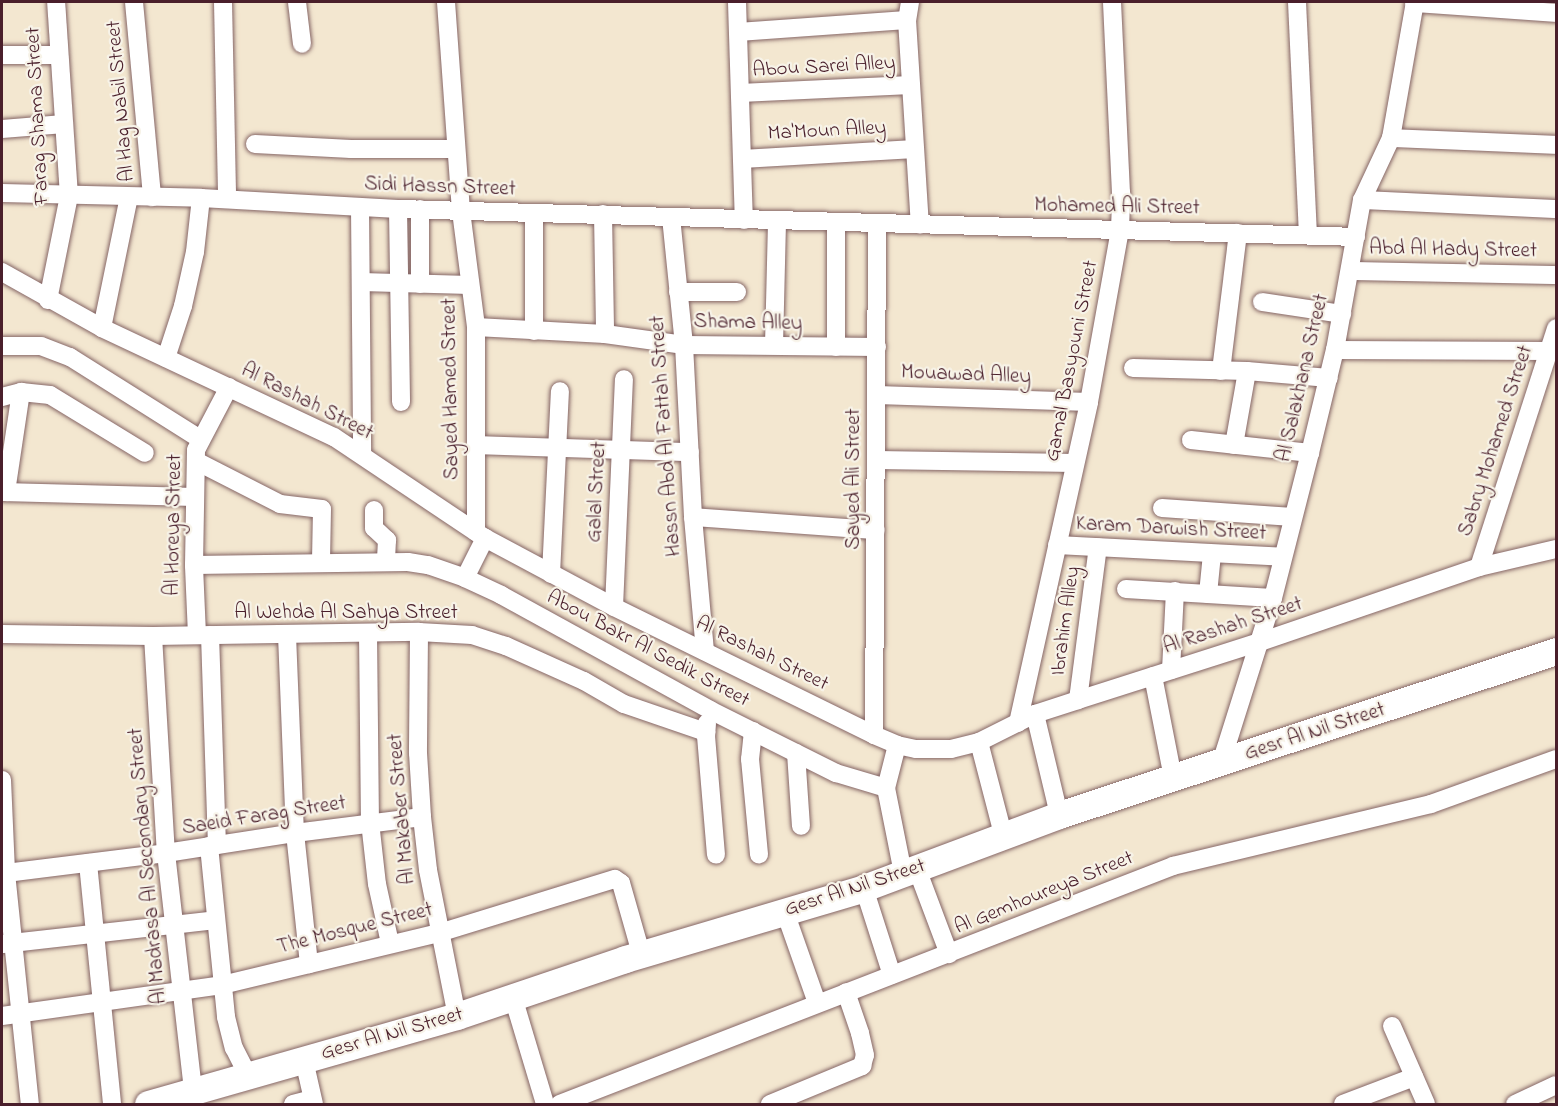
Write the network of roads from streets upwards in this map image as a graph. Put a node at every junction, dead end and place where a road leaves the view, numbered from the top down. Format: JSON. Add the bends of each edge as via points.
{"nodes":[{"id":1,"x":56,"y":2,"type":"edge"},
{"id":2,"x":134,"y":2,"type":"edge"},
{"id":3,"x":223,"y":2,"type":"edge"},
{"id":4,"x":297,"y":2,"type":"edge"},
{"id":5,"x":446,"y":2,"type":"edge"},
{"id":6,"x":737,"y":2,"type":"edge"},
{"id":7,"x":910,"y":2,"type":"edge"},
{"id":8,"x":1112,"y":2,"type":"edge"},
{"id":9,"x":1297,"y":2,"type":"edge"},
{"id":10,"x":1415,"y":2,"type":"edge"},
{"id":11,"x":1557,"y":13,"type":"edge"},
{"id":12,"x":907,"y":20,"type":"junction"},
{"id":13,"x":738,"y":32,"type":"junction"},
{"id":14,"x":302,"y":44,"type":"dead end"},
{"id":15,"x":2,"y":55,"type":"edge"},
{"id":16,"x":59,"y":55,"type":"junction"},
{"id":17,"x":911,"y":85,"type":"junction"},
{"id":18,"x":740,"y":93,"type":"junction"},
{"id":19,"x":64,"y":124,"type":"junction"},
{"id":20,"x":2,"y":129,"type":"edge"},
{"id":21,"x":1390,"y":138,"type":"junction"},
{"id":22,"x":255,"y":144,"type":"dead end"},
{"id":23,"x":1557,"y":145,"type":"edge"},
{"id":24,"x":456,"y":149,"type":"junction"},
{"id":25,"x":915,"y":149,"type":"junction"},
{"id":26,"x":742,"y":159,"type":"junction"},
{"id":27,"x":2,"y":193,"type":"edge"},
{"id":28,"x":69,"y":196,"type":"junction"},
{"id":29,"x":129,"y":197,"type":"junction"},
{"id":30,"x":152,"y":198,"type":"junction"},
{"id":31,"x":201,"y":198,"type":"junction"},
{"id":32,"x":227,"y":199,"type":"junction"},
{"id":33,"x":1362,"y":200,"type":"junction"},
{"id":34,"x":360,"y":207,"type":"junction"},
{"id":35,"x":398,"y":209,"type":"junction"},
{"id":36,"x":420,"y":209,"type":"junction"},
{"id":37,"x":1557,"y":209,"type":"edge"},
{"id":38,"x":461,"y":211,"type":"junction"},
{"id":39,"x":534,"y":213,"type":"junction"},
{"id":40,"x":603,"y":214,"type":"junction"},
{"id":41,"x":671,"y":217,"type":"junction"},
{"id":42,"x":744,"y":220,"type":"junction"},
{"id":43,"x":777,"y":221,"type":"junction"},
{"id":44,"x":836,"y":223,"type":"junction"},
{"id":45,"x":877,"y":224,"type":"junction"},
{"id":46,"x":920,"y":225,"type":"junction"},
{"id":47,"x":1120,"y":230,"type":"junction"},
{"id":48,"x":1238,"y":233,"type":"junction"},
{"id":49,"x":1308,"y":235,"type":"junction"},
{"id":50,"x":1356,"y":237,"type":"junction"},
{"id":51,"x":1350,"y":271,"type":"junction"},
{"id":52,"x":2,"y":272,"type":"edge"},
{"id":53,"x":1557,"y":274,"type":"edge"},
{"id":54,"x":361,"y":282,"type":"junction"},
{"id":55,"x":399,"y":283,"type":"junction"},
{"id":56,"x":420,"y":284,"type":"junction"},
{"id":57,"x":470,"y":285,"type":"junction"},
{"id":58,"x":678,"y":292,"type":"junction"},
{"id":59,"x":737,"y":292,"type":"dead end"},
{"id":60,"x":48,"y":300,"type":"junction"},
{"id":61,"x":1262,"y":302,"type":"dead end"},
{"id":62,"x":1342,"y":314,"type":"junction"},
{"id":63,"x":476,"y":327,"type":"junction"},
{"id":64,"x":102,"y":328,"type":"junction"},
{"id":65,"x":534,"y":331,"type":"junction"},
{"id":66,"x":605,"y":333,"type":"junction"},
{"id":67,"x":1554,"y":340,"type":"edge"},
{"id":68,"x":2,"y":345,"type":"edge"},
{"id":69,"x":684,"y":345,"type":"junction"},
{"id":70,"x":774,"y":345,"type":"junction"},
{"id":71,"x":836,"y":347,"type":"junction"},
{"id":72,"x":877,"y":347,"type":"junction"},
{"id":73,"x":1335,"y":351,"type":"junction"},
{"id":74,"x":166,"y":358,"type":"junction"},
{"id":75,"x":1133,"y":368,"type":"dead end"},
{"id":76,"x":1221,"y":371,"type":"junction"},
{"id":77,"x":1247,"y":371,"type":"junction"},
{"id":78,"x":1329,"y":378,"type":"junction"},
{"id":79,"x":624,"y":379,"type":"dead end"},
{"id":80,"x":229,"y":387,"type":"junction"},
{"id":81,"x":560,"y":391,"type":"dead end"},
{"id":82,"x":21,"y":392,"type":"junction"},
{"id":83,"x":877,"y":395,"type":"junction"},
{"id":84,"x":2,"y":397,"type":"edge"},
{"id":85,"x":401,"y":402,"type":"dead end"},
{"id":86,"x":1089,"y":402,"type":"junction"},
{"id":87,"x":200,"y":439,"type":"junction"},
{"id":88,"x":1191,"y":440,"type":"dead end"},
{"id":89,"x":476,"y":445,"type":"junction"},
{"id":90,"x":1234,"y":445,"type":"junction"},
{"id":91,"x":559,"y":448,"type":"junction"},
{"id":92,"x":621,"y":450,"type":"junction"},
{"id":93,"x":690,"y":452,"type":"junction"},
{"id":94,"x":145,"y":453,"type":"dead end"},
{"id":95,"x":1310,"y":453,"type":"junction"},
{"id":96,"x":362,"y":455,"type":"junction"},
{"id":97,"x":877,"y":460,"type":"junction"},
{"id":98,"x":196,"y":461,"type":"junction"},
{"id":99,"x":1076,"y":463,"type":"junction"},
{"id":100,"x":4,"y":492,"type":"edge"},
{"id":101,"x":195,"y":496,"type":"junction"},
{"id":102,"x":1162,"y":508,"type":"dead end"},
{"id":103,"x":374,"y":510,"type":"dead end"},
{"id":104,"x":693,"y":517,"type":"junction"},
{"id":105,"x":1293,"y":517,"type":"junction"},
{"id":106,"x":876,"y":530,"type":"junction"},
{"id":107,"x":480,"y":535,"type":"junction"},
{"id":108,"x":1057,"y":545,"type":"junction"},
{"id":109,"x":1098,"y":547,"type":"junction"},
{"id":110,"x":1557,"y":549,"type":"edge"},
{"id":111,"x":1212,"y":554,"type":"junction"},
{"id":112,"x":1283,"y":557,"type":"junction"},
{"id":113,"x":386,"y":562,"type":"junction"},
{"id":114,"x":321,"y":563,"type":"junction"},
{"id":115,"x":194,"y":565,"type":"junction"},
{"id":116,"x":1479,"y":567,"type":"junction"},
{"id":117,"x":551,"y":574,"type":"junction"},
{"id":118,"x":465,"y":578,"type":"junction"},
{"id":119,"x":1126,"y":590,"type":"dead end"},
{"id":120,"x":1175,"y":591,"type":"junction"},
{"id":121,"x":1208,"y":594,"type":"junction"},
{"id":122,"x":1273,"y":598,"type":"junction"},
{"id":123,"x":614,"y":607,"type":"junction"},
{"id":124,"x":419,"y":632,"type":"junction"},
{"id":125,"x":368,"y":633,"type":"junction"},
{"id":126,"x":2,"y":634,"type":"edge"},
{"id":127,"x":203,"y":635,"type":"junction"},
{"id":128,"x":287,"y":635,"type":"junction"},
{"id":129,"x":153,"y":636,"type":"junction"},
{"id":130,"x":1260,"y":642,"type":"junction"},
{"id":131,"x":705,"y":651,"type":"junction"},
{"id":132,"x":1557,"y":651,"type":"edge"},
{"id":133,"x":1172,"y":670,"type":"junction"},
{"id":134,"x":1153,"y":676,"type":"junction"},
{"id":135,"x":1078,"y":700,"type":"junction"},
{"id":136,"x":710,"y":710,"type":"junction"},
{"id":137,"x":1035,"y":714,"type":"junction"},
{"id":138,"x":1018,"y":723,"type":"junction"},
{"id":139,"x":706,"y":732,"type":"junction"},
{"id":140,"x":753,"y":732,"type":"junction"},
{"id":141,"x":874,"y":735,"type":"junction"},
{"id":142,"x":979,"y":742,"type":"junction"},
{"id":143,"x":897,"y":745,"type":"junction"},
{"id":144,"x":796,"y":753,"type":"junction"},
{"id":145,"x":1557,"y":759,"type":"edge"},
{"id":146,"x":1221,"y":763,"type":"junction"},
{"id":147,"x":1173,"y":778,"type":"junction"},
{"id":148,"x":2,"y":780,"type":"edge"},
{"id":149,"x":886,"y":788,"type":"junction"},
{"id":150,"x":1059,"y":815,"type":"junction"},
{"id":151,"x":422,"y":817,"type":"junction"},
{"id":152,"x":370,"y":822,"type":"junction"},
{"id":153,"x":801,"y":826,"type":"dead end"},
{"id":154,"x":295,"y":833,"type":"junction"},
{"id":155,"x":1003,"y":834,"type":"junction"},
{"id":156,"x":213,"y":846,"type":"junction"},
{"id":157,"x":166,"y":854,"type":"junction"},
{"id":158,"x":716,"y":855,"type":"dead end"},
{"id":159,"x":759,"y":855,"type":"dead end"},
{"id":160,"x":88,"y":863,"type":"junction"},
{"id":161,"x":910,"y":871,"type":"junction"},
{"id":162,"x":6,"y":873,"type":"junction"},
{"id":163,"x":864,"y":888,"type":"junction"},
{"id":164,"x":785,"y":912,"type":"junction"},
{"id":165,"x":216,"y":920,"type":"junction"},
{"id":166,"x":175,"y":925,"type":"junction"},
{"id":167,"x":95,"y":933,"type":"junction"},
{"id":168,"x":439,"y":933,"type":"junction"},
{"id":169,"x":390,"y":943,"type":"junction"},
{"id":170,"x":8,"y":944,"type":"edge"},
{"id":171,"x":642,"y":953,"type":"junction"},
{"id":172,"x":949,"y":954,"type":"junction"},
{"id":173,"x":309,"y":964,"type":"junction"},
{"id":174,"x":892,"y":975,"type":"junction"},
{"id":175,"x":222,"y":986,"type":"junction"},
{"id":176,"x":182,"y":992,"type":"junction"},
{"id":177,"x":846,"y":992,"type":"junction"},
{"id":178,"x":513,"y":997,"type":"junction"},
{"id":179,"x":817,"y":1003,"type":"junction"},
{"id":180,"x":100,"y":1004,"type":"junction"},
{"id":181,"x":20,"y":1013,"type":"junction"},
{"id":182,"x":2,"y":1016,"type":"edge"},
{"id":183,"x":456,"y":1016,"type":"junction"},
{"id":184,"x":1392,"y":1026,"type":"dead end"},
{"id":185,"x":304,"y":1060,"type":"junction"},
{"id":186,"x":248,"y":1076,"type":"junction"},
{"id":187,"x":1414,"y":1077,"type":"junction"},
{"id":188,"x":1557,"y":1085,"type":"edge"},
{"id":189,"x":193,"y":1091,"type":"junction"},
{"id":190,"x":313,"y":1102,"type":"edge"},
{"id":191,"x":30,"y":1104,"type":"edge"},
{"id":192,"x":112,"y":1104,"type":"edge"},
{"id":193,"x":148,"y":1104,"type":"edge"},
{"id":194,"x":293,"y":1104,"type":"edge"},
{"id":195,"x":545,"y":1104,"type":"edge"},
{"id":196,"x":560,"y":1104,"type":"edge"},
{"id":197,"x":770,"y":1104,"type":"edge"},
{"id":198,"x":1342,"y":1104,"type":"edge"},
{"id":199,"x":1426,"y":1104,"type":"edge"},
{"id":200,"x":1515,"y":1104,"type":"edge"}],
"edges":[{"from":1,"to":16,"type":"street","name":"Farag Shama Street"},
{"from":2,"to":30,"type":"street","name":"Al Hag Nabil Street"},
{"from":3,"to":32,"type":"street"},
{"from":4,"to":14,"type":"street"},
{"from":5,"to":24,"type":"street","name":"Sayed Hamed Street"},
{"from":6,"to":13,"type":"street"},
{"from":7,"to":12,"type":"street"},
{"from":8,"to":47,"type":"street","name":"Gamal Basyouni Street"},
{"from":9,"to":49,"type":"street"},
{"from":10,"to":11,"type":"street"},
{"from":10,"to":21,"type":"street","name":"Al Salakhana Street"},
{"from":12,"to":13,"type":"street"},
{"from":12,"to":17,"type":"street"},
{"from":13,"to":18,"type":"street"},
{"from":15,"to":16,"type":"street"},
{"from":16,"to":19,"type":"street","name":"Farag Shama Street"},
{"from":17,"to":18,"type":"street","name":"Abou Sarei Alley"},
{"from":17,"to":25,"type":"street"},
{"from":18,"to":26,"type":"street"},
{"from":19,"to":20,"type":"street"},
{"from":19,"to":28,"type":"street","name":"Farag Shama Street"},
{"from":21,"to":23,"type":"street"},
{"from":21,"to":33,"type":"street","name":"Al Salakhana Street"},
{"from":22,"to":24,"type":"street"},
{"from":24,"to":38,"type":"street","name":"Sayed Hamed Street"},
{"from":25,"to":26,"type":"street","name":"Ma'Moun Alley"},
{"from":25,"to":46,"type":"street"},
{"from":26,"to":42,"type":"street"},
{"from":27,"to":28,"type":"street","name":"Sidi Hassn Street"},
{"from":28,"to":29,"type":"street","name":"Sidi Hassn Street"},
{"from":28,"to":60,"type":"street","name":"Farag Shama Street"},
{"from":29,"to":30,"type":"street","name":"Sidi Hassn Street"},
{"from":29,"to":64,"type":"street"},
{"from":30,"to":31,"type":"street","name":"Sidi Hassn Street"},
{"from":31,"to":32,"type":"street","name":"Sidi Hassn Street"},
{"from":31,"to":74,"type":"street","via":[[188,285]]},
{"from":32,"to":34,"type":"street","name":"Sidi Hassn Street"},
{"from":33,"to":37,"type":"street"},
{"from":33,"to":50,"type":"street","name":"Al Salakhana Street"},
{"from":34,"to":35,"type":"street","name":"Sidi Hassn Street"},
{"from":34,"to":54,"type":"street"},
{"from":35,"to":36,"type":"street","name":"Sidi Hassn Street"},
{"from":35,"to":55,"type":"street"},
{"from":36,"to":38,"type":"street","name":"Sidi Hassn Street"},
{"from":36,"to":56,"type":"street"},
{"from":38,"to":39,"type":"street","name":"Sidi Hassn Street"},
{"from":38,"to":57,"type":"street","name":"Sayed Hamed Street"},
{"from":39,"to":40,"type":"street","name":"Sidi Hassn Street"},
{"from":39,"to":65,"type":"street"},
{"from":40,"to":41,"type":"street","name":"Sidi Hassn Street"},
{"from":40,"to":66,"type":"street"},
{"from":41,"to":42,"type":"street","name":"Sidi Hassn Street"},
{"from":41,"to":58,"type":"street","name":"Hassn Abd Al Fattah Street"},
{"from":42,"to":43,"type":"street","name":"Sidi Hassn Street"},
{"from":43,"to":44,"type":"street","name":"Sidi Hassn Street"},
{"from":43,"to":70,"type":"street"},
{"from":44,"to":45,"type":"street","name":"Sidi Hassn Street"},
{"from":44,"to":71,"type":"street"},
{"from":45,"to":46,"type":"street","name":"Mohamed Ali Street"},
{"from":45,"to":72,"type":"street","name":"Sayed Ali Street"},
{"from":46,"to":47,"type":"street","name":"Mohamed Ali Street"},
{"from":47,"to":48,"type":"street","name":"Mohamed Ali Street"},
{"from":47,"to":86,"type":"street","name":"Gamal Basyouni Street"},
{"from":48,"to":49,"type":"street","name":"Mohamed Ali Street"},
{"from":48,"to":76,"type":"street"},
{"from":49,"to":50,"type":"street","name":"Mohamed Ali Street"},
{"from":50,"to":51,"type":"street","name":"Al Salakhana Street"},
{"from":51,"to":53,"type":"street","name":"Abd Al Hady Street"},
{"from":51,"to":62,"type":"street","name":"Al Salakhana Street"},
{"from":52,"to":60,"type":"street","name":"Al Rashah Street"},
{"from":54,"to":55,"type":"street"},
{"from":54,"to":96,"type":"street"},
{"from":55,"to":56,"type":"street"},
{"from":55,"to":85,"type":"street"},
{"from":56,"to":57,"type":"street"},
{"from":57,"to":63,"type":"street","name":"Sayed Hamed Street"},
{"from":58,"to":59,"type":"street"},
{"from":58,"to":69,"type":"street","name":"Hassn Abd Al Fattah Street"},
{"from":60,"to":64,"type":"street","name":"Al Rashah Street"},
{"from":61,"to":62,"type":"street"},
{"from":62,"to":73,"type":"street","name":"Al Salakhana Street"},
{"from":63,"to":65,"type":"street","name":"Shama Alley"},
{"from":63,"to":89,"type":"street","name":"Sayed Hamed Street"},
{"from":64,"to":74,"type":"street","name":"Al Rashah Street"},
{"from":65,"to":66,"type":"street","name":"Shama Alley"},
{"from":66,"to":69,"type":"street","name":"Shama Alley"},
{"from":67,"to":73,"type":"street"},
{"from":67,"to":116,"type":"street","name":"Sabry Mohamed Street"},
{"from":68,"to":87,"type":"street","via":[[41,346],[70,357]]},
{"from":69,"to":70,"type":"street","name":"Shama Alley"},
{"from":69,"to":93,"type":"street","name":"Hassn Abd Al Fattah Street"},
{"from":70,"to":71,"type":"street","name":"Shama Alley"},
{"from":71,"to":72,"type":"street","name":"Shama Alley"},
{"from":72,"to":83,"type":"street","name":"Sayed Ali Street"},
{"from":73,"to":78,"type":"street","name":"Al Salakhana Street"},
{"from":74,"to":80,"type":"street","name":"Al Rashah Street"},
{"from":75,"to":76,"type":"street"},
{"from":76,"to":77,"type":"street"},
{"from":77,"to":78,"type":"street"},
{"from":77,"to":90,"type":"street"},
{"from":78,"to":95,"type":"street","name":"Al Salakhana Street"},
{"from":79,"to":92,"type":"street","name":"Galal Street"},
{"from":80,"to":87,"type":"street","name":"Al Horeya Street"},
{"from":80,"to":96,"type":"street","name":"Al Rashah Street","via":[[334,437]]},
{"from":81,"to":91,"type":"street"},
{"from":82,"to":84,"type":"street"},
{"from":82,"to":94,"type":"street","via":[[50,395],[66,402]]},
{"from":82,"to":100,"type":"street"},
{"from":83,"to":86,"type":"street","name":"Mouawad Alley"},
{"from":83,"to":97,"type":"street","name":"Sayed Ali Street"},
{"from":86,"to":99,"type":"street","name":"Gamal Basyouni Street"},
{"from":87,"to":98,"type":"street","name":"Al Horeya Street"},
{"from":88,"to":90,"type":"street"},
{"from":89,"to":91,"type":"street"},
{"from":89,"to":107,"type":"street","name":"Sayed Hamed Street"},
{"from":90,"to":95,"type":"street"},
{"from":91,"to":92,"type":"street"},
{"from":91,"to":117,"type":"street"},
{"from":92,"to":93,"type":"street"},
{"from":92,"to":123,"type":"street","name":"Galal Street"},
{"from":93,"to":104,"type":"street","name":"Hassn Abd Al Fattah Street"},
{"from":95,"to":105,"type":"street","name":"Al Salakhana Street"},
{"from":96,"to":107,"type":"street","name":"Al Rashah Street"},
{"from":97,"to":99,"type":"street"},
{"from":97,"to":106,"type":"street","name":"Sayed Ali Street"},
{"from":98,"to":101,"type":"street","name":"Al Horeya Street"},
{"from":98,"to":114,"type":"street","via":[[280,504],[322,509]]},
{"from":99,"to":108,"type":"street","name":"Gamal Basyouni Street"},
{"from":100,"to":101,"type":"street"},
{"from":101,"to":115,"type":"street","name":"Al Horeya Street"},
{"from":102,"to":105,"type":"street"},
{"from":103,"to":113,"type":"street","via":[[374,528],[387,540]]},
{"from":104,"to":106,"type":"street"},
{"from":104,"to":131,"type":"street","name":"Hassn Abd Al Fattah Street"},
{"from":105,"to":112,"type":"street","name":"Al Salakhana Street"},
{"from":106,"to":141,"type":"street","name":"Sayed Ali Street"},
{"from":107,"to":117,"type":"street","name":"Al Rashah Street"},
{"from":107,"to":118,"type":"street","name":"Sayed Hamed Street"},
{"from":108,"to":109,"type":"street","name":"Karam Darwish Street"},
{"from":108,"to":138,"type":"street","name":"Gamal Basyouni Street"},
{"from":109,"to":111,"type":"street","name":"Karam Darwish Street"},
{"from":109,"to":135,"type":"street","name":"Ibrahim Alley"},
{"from":110,"to":116,"type":"street","name":"Al Rashah Street"},
{"from":111,"to":112,"type":"street","name":"Karam Darwish Street"},
{"from":111,"to":121,"type":"street"},
{"from":112,"to":122,"type":"street","name":"Al Salakhana Street"},
{"from":113,"to":114,"type":"street","name":"Abou Bakr Al Sedik Street"},
{"from":113,"to":118,"type":"street","name":"Abou Bakr Al Sedik Street","via":[[428,565]]},
{"from":114,"to":115,"type":"street","name":"Abou Bakr Al Sedik Street"},
{"from":115,"to":127,"type":"street","name":"Al Horeya Street"},
{"from":116,"to":130,"type":"street","name":"Al Rashah Street"},
{"from":117,"to":123,"type":"street","name":"Al Rashah Street"},
{"from":118,"to":136,"type":"street","name":"Abou Bakr Al Sedik Street"},
{"from":119,"to":120,"type":"street"},
{"from":120,"to":121,"type":"street"},
{"from":120,"to":133,"type":"street"},
{"from":121,"to":122,"type":"street"},
{"from":122,"to":130,"type":"street","name":"Al Salakhana Street"},
{"from":123,"to":131,"type":"street","name":"Al Rashah Street"},
{"from":124,"to":125,"type":"street","name":"Al Wehda Al Sahya Street"},
{"from":124,"to":139,"type":"street","name":"Al Wehda Al Sahya Street","via":[[491,640],[584,681],[624,704]]},
{"from":124,"to":151,"type":"street","name":"Al Makaber Street"},
{"from":125,"to":128,"type":"street","name":"Al Wehda Al Sahya Street"},
{"from":125,"to":152,"type":"street"},
{"from":126,"to":129,"type":"street","name":"Al Wehda Al Sahya Street"},
{"from":127,"to":128,"type":"street","name":"Al Wehda Al Sahya Street"},
{"from":127,"to":129,"type":"street","name":"Al Wehda Al Sahya Street"},
{"from":127,"to":156,"type":"street","name":"Al Horeya Street"},
{"from":128,"to":154,"type":"street"},
{"from":129,"to":157,"type":"street","name":"Al Madrasa Al Secondary Street"},
{"from":130,"to":133,"type":"street","name":"Al Rashah Street"},
{"from":130,"to":146,"type":"street","name":"Al Salakhana Street"},
{"from":131,"to":141,"type":"street","name":"Al Rashah Street"},
{"from":132,"to":146,"type":"street","name":"Gesr Al Nil Street"},
{"from":133,"to":134,"type":"street","name":"Al Rashah Street"},
{"from":134,"to":135,"type":"street","name":"Al Rashah Street"},
{"from":134,"to":147,"type":"street"},
{"from":135,"to":137,"type":"street","name":"Al Rashah Street"},
{"from":136,"to":139,"type":"street"},
{"from":136,"to":140,"type":"street","name":"Abou Bakr Al Sedik Street"},
{"from":137,"to":138,"type":"street","name":"Al Rashah Street"},
{"from":137,"to":150,"type":"street"},
{"from":138,"to":142,"type":"street","name":"Al Rashah Street"},
{"from":139,"to":158,"type":"street"},
{"from":140,"to":144,"type":"street","name":"Abou Bakr Al Sedik Street"},
{"from":140,"to":159,"type":"street","via":[[750,759]]},
{"from":141,"to":143,"type":"street","name":"Al Rashah Street"},
{"from":142,"to":143,"type":"street","name":"Al Rashah Street","via":[[930,750]]},
{"from":142,"to":155,"type":"street"},
{"from":143,"to":149,"type":"street"},
{"from":144,"to":149,"type":"street","name":"Abou Bakr Al Sedik Street","via":[[836,772]]},
{"from":144,"to":153,"type":"street"},
{"from":145,"to":172,"type":"street","name":"Al Gemhoureya Street","via":[[1431,804],[1173,866]]},
{"from":146,"to":147,"type":"street","name":"Gesr Al Nil Street"},
{"from":147,"to":150,"type":"street","name":"Gesr Al Nil Street"},
{"from":148,"to":162,"type":"street"},
{"from":149,"to":161,"type":"street"},
{"from":150,"to":155,"type":"street","name":"Gesr Al Nil Street"},
{"from":151,"to":152,"type":"street","name":"Saeid Farag Street"},
{"from":151,"to":168,"type":"street","name":"Al Makaber Street"},
{"from":152,"to":154,"type":"street","name":"Saeid Farag Street"},
{"from":152,"to":169,"type":"street","via":[[377,884]]},
{"from":154,"to":156,"type":"street","name":"Saeid Farag Street"},
{"from":154,"to":173,"type":"street"},
{"from":155,"to":161,"type":"street","name":"Gesr Al Nil Street"},
{"from":156,"to":157,"type":"street","name":"Saeid Farag Street"},
{"from":156,"to":165,"type":"street","name":"Al Horeya Street"},
{"from":157,"to":160,"type":"street","name":"Saeid Farag Street"},
{"from":157,"to":166,"type":"street","name":"Al Madrasa Al Secondary Street"},
{"from":160,"to":162,"type":"street","name":"Saeid Farag Street"},
{"from":160,"to":167,"type":"street"},
{"from":161,"to":163,"type":"street","name":"Gesr Al Nil Street"},
{"from":161,"to":172,"type":"street"},
{"from":162,"to":170,"type":"street"},
{"from":163,"to":164,"type":"street","name":"Gesr Al Nil Street"},
{"from":163,"to":174,"type":"street"},
{"from":164,"to":171,"type":"street","name":"Gesr Al Nil Street"},
{"from":164,"to":179,"type":"street"},
{"from":165,"to":166,"type":"street"},
{"from":165,"to":175,"type":"street","name":"Al Horeya Street"},
{"from":166,"to":167,"type":"street"},
{"from":166,"to":176,"type":"street","name":"Al Madrasa Al Secondary Street"},
{"from":167,"to":170,"type":"street"},
{"from":167,"to":180,"type":"street"},
{"from":168,"to":169,"type":"street","name":"The Mosque Street"},
{"from":168,"to":171,"type":"street","name":"The Mosque Street","via":[[615,879],[621,883]]},
{"from":168,"to":183,"type":"street","name":"Al Makaber Street"},
{"from":169,"to":173,"type":"street","name":"The Mosque Street"},
{"from":170,"to":181,"type":"street"},
{"from":171,"to":178,"type":"street","name":"Gesr Al Nil Street"},
{"from":172,"to":174,"type":"street","name":"Al Gemhoureya Street"},
{"from":173,"to":175,"type":"street","name":"The Mosque Street"},
{"from":174,"to":177,"type":"street","name":"Al Gemhoureya Street"},
{"from":175,"to":176,"type":"street","name":"The Mosque Street"},
{"from":175,"to":186,"type":"street","name":"Al Horeya Street","via":[[230,1033]]},
{"from":176,"to":180,"type":"street","name":"The Mosque Street"},
{"from":176,"to":189,"type":"street","name":"Al Madrasa Al Secondary Street"},
{"from":177,"to":179,"type":"street","name":"Al Gemhoureya Street"},
{"from":177,"to":197,"type":"street","via":[[861,1033],[865,1055],[862,1066]]},
{"from":178,"to":183,"type":"street","name":"Gesr Al Nil Street"},
{"from":178,"to":195,"type":"street"},
{"from":179,"to":196,"type":"street","name":"Al Gemhoureya Street"},
{"from":180,"to":181,"type":"street","name":"The Mosque Street"},
{"from":180,"to":192,"type":"street"},
{"from":181,"to":182,"type":"street"},
{"from":181,"to":191,"type":"street"},
{"from":183,"to":185,"type":"street","name":"Gesr Al Nil Street"},
{"from":184,"to":187,"type":"street"},
{"from":185,"to":186,"type":"street","name":"Gesr Al Nil Street"},
{"from":185,"to":190,"type":"street"},
{"from":186,"to":189,"type":"street","name":"Gesr Al Nil Street"},
{"from":187,"to":198,"type":"street"},
{"from":187,"to":199,"type":"street"},
{"from":188,"to":200,"type":"street"},
{"from":189,"to":193,"type":"street","name":"Gesr Al Nil Street"},
{"from":190,"to":194,"type":"street"}]}
